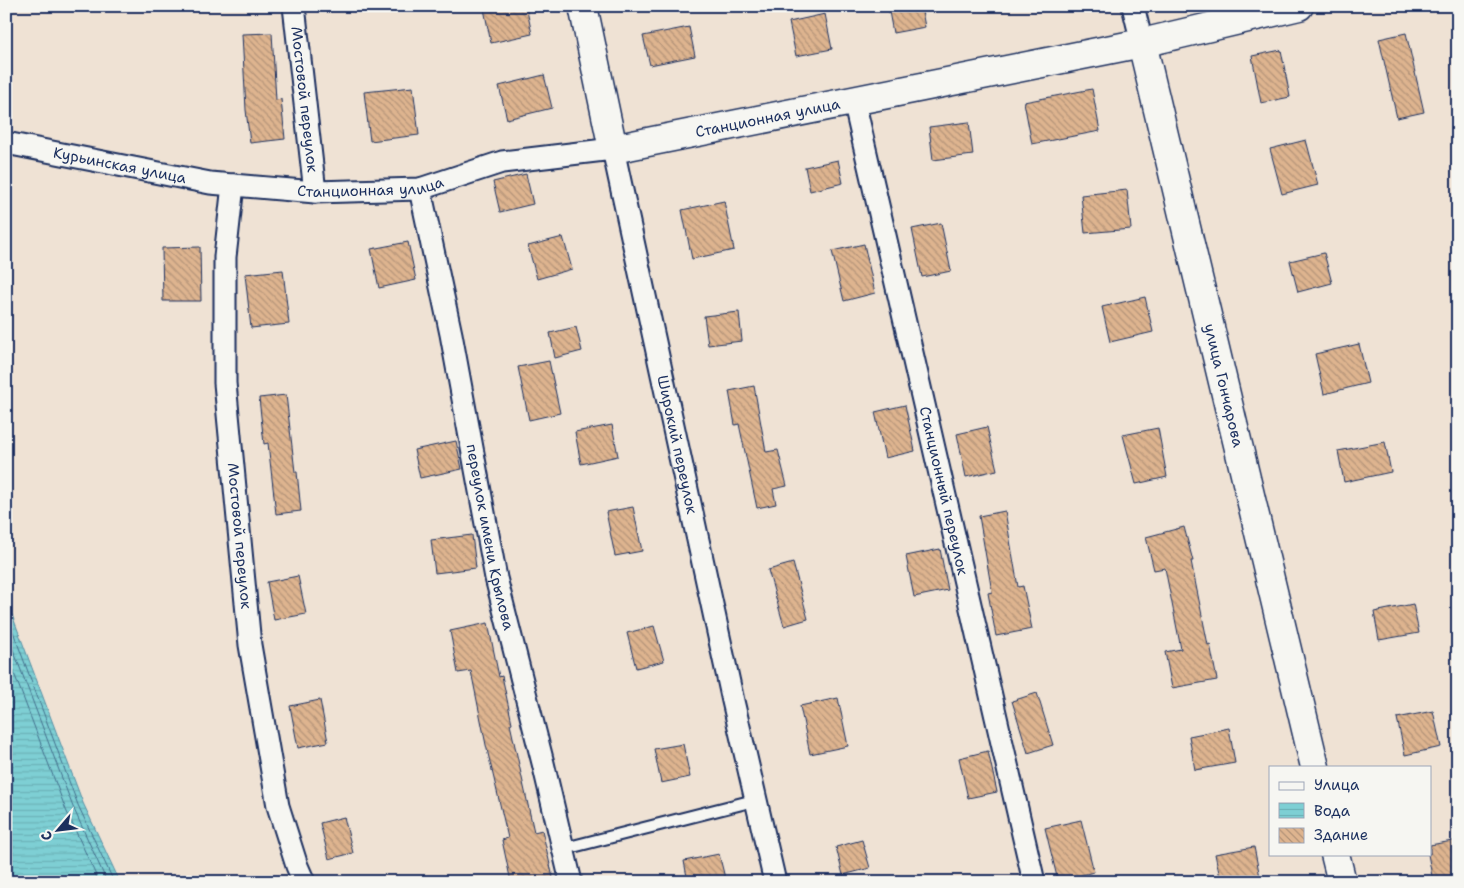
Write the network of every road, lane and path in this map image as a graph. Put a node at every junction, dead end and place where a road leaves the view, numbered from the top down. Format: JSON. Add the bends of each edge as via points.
{"nodes":[{"id":1,"x":294,"y":6,"type":"edge"},
{"id":2,"x":583,"y":6,"type":"edge"},
{"id":3,"x":1133,"y":6,"type":"edge"},
{"id":4,"x":1299,"y":6,"type":"edge"},
{"id":5,"x":1142,"y":43,"type":"junction"},
{"id":6,"x":854,"y":101,"type":"junction"},
{"id":7,"x":6,"y":143,"type":"edge"},
{"id":8,"x":613,"y":149,"type":"junction"},
{"id":9,"x":233,"y":185,"type":"junction"},
{"id":10,"x":420,"y":188,"type":"junction"},
{"id":11,"x":315,"y":192,"type":"junction"},
{"id":12,"x":1315,"y":766,"type":"edge"},
{"id":13,"x":756,"y":800,"type":"junction"},
{"id":14,"x":563,"y":849,"type":"junction"},
{"id":15,"x":1336,"y":856,"type":"edge"},
{"id":16,"x":304,"y":882,"type":"edge"},
{"id":17,"x":571,"y":882,"type":"edge"},
{"id":18,"x":775,"y":882,"type":"edge"},
{"id":19,"x":1034,"y":882,"type":"edge"},
{"id":20,"x":1342,"y":882,"type":"edge"}],
"edges":[{"from":1,"to":11,"type":"street","name":"Мостовой переулок"},
{"from":2,"to":8,"type":"main road","name":"Широкий переулок"},
{"from":3,"to":5,"type":"street","name":"улица Гончарова"},
{"from":4,"to":5,"type":"main road","name":"Станционная улица"},
{"from":5,"to":6,"type":"main road","name":"Станционная улица"},
{"from":5,"to":12,"type":"main road","name":"улица Гончарова"},
{"from":6,"to":8,"type":"main road","name":"Станционная улица"},
{"from":6,"to":19,"type":"street","name":"Станционный переулок"},
{"from":7,"to":9,"type":"street","name":"Курьинская улица"},
{"from":8,"to":10,"type":"street","name":"Станционная улица","via":[[502,162]]},
{"from":8,"to":13,"type":"street","name":"Широкий переулок"},
{"from":9,"to":11,"type":"street","name":"Станционная улица"},
{"from":9,"to":16,"type":"street","name":"Мостовой переулок","via":[[225,257],[225,383],[250,645],[278,806]]},
{"from":10,"to":11,"type":"street","name":"Станционная улица"},
{"from":10,"to":14,"type":"street","name":"переулок имени Крылова","via":[[451,334],[496,578]]},
{"from":13,"to":14,"type":"lane"},
{"from":13,"to":18,"type":"street","name":"Широкий переулок"},
{"from":14,"to":17,"type":"street","name":"переулок имени Крылова"},
{"from":15,"to":20,"type":"main road"}]}
